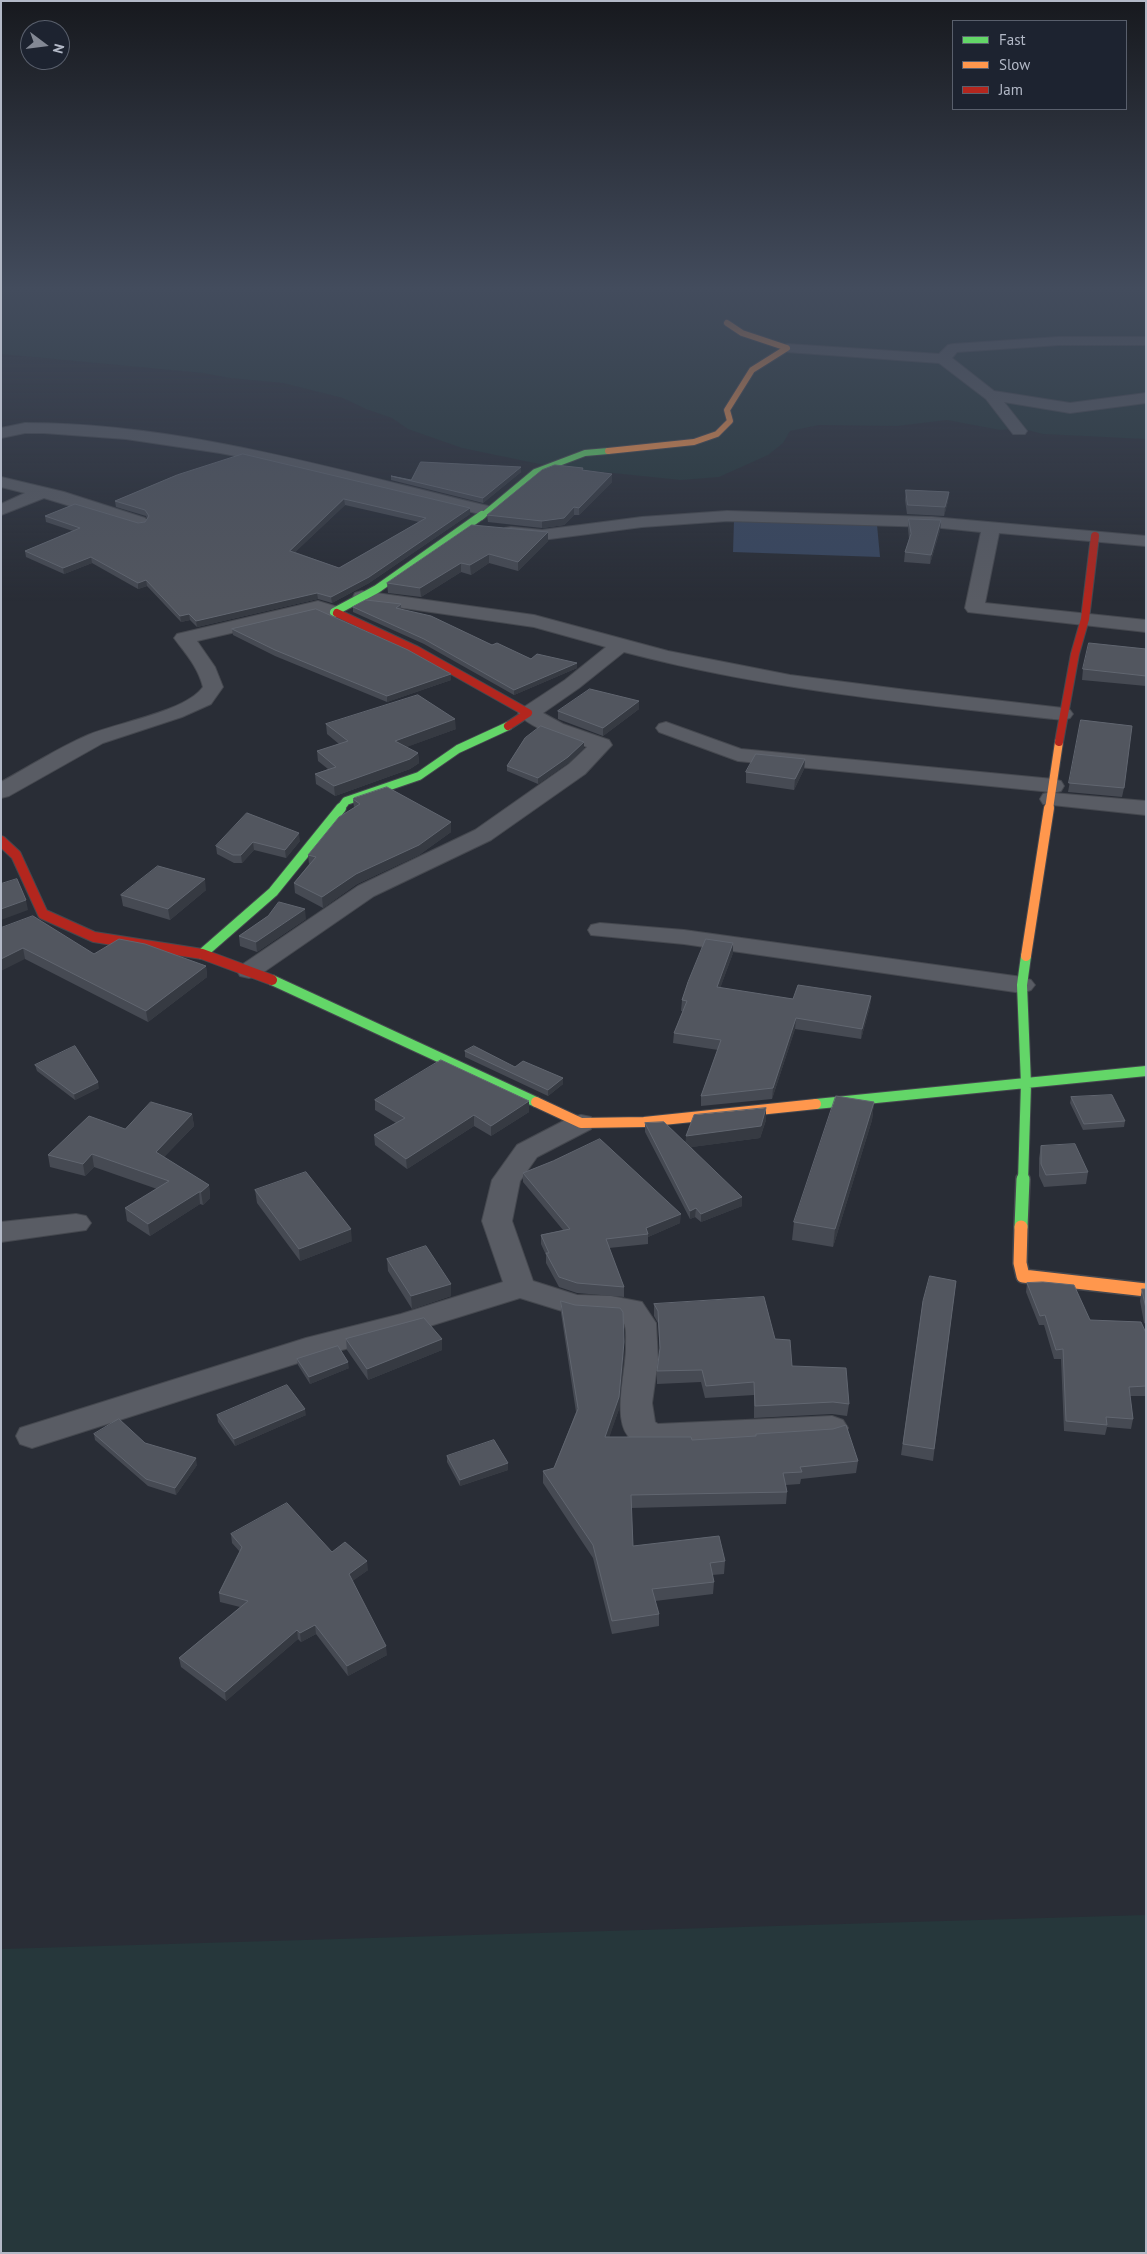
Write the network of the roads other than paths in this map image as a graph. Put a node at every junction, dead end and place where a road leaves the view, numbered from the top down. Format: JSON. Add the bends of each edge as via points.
{"nodes":[{"id":1,"x":739,"y":391,"type":"edge"},
{"id":2,"x":984,"y":391,"type":"edge"},
{"id":3,"x":1002,"y":397,"type":"junction"},
{"id":4,"x":1146,"y":398,"type":"edge"},
{"id":5,"x":1019,"y":432,"type":"dead end"},
{"id":6,"x":1,"y":433,"type":"edge"},
{"id":7,"x":1,"y":482,"type":"edge"},
{"id":8,"x":42,"y":492,"type":"junction"},
{"id":9,"x":1,"y":510,"type":"edge"},
{"id":10,"x":488,"y":511,"type":"junction"},
{"id":11,"x":139,"y":522,"type":"edge"},
{"id":12,"x":468,"y":527,"type":"junction"},
{"id":13,"x":991,"y":527,"type":"junction"},
{"id":14,"x":1095,"y":536,"type":"junction"},
{"id":15,"x":1146,"y":541,"type":"edge"},
{"id":16,"x":362,"y":597,"type":"junction"},
{"id":17,"x":334,"y":612,"type":"junction"},
{"id":18,"x":1085,"y":619,"type":"junction"},
{"id":19,"x":1146,"y":626,"type":"edge"},
{"id":20,"x":620,"y":645,"type":"junction"},
{"id":21,"x":528,"y":712,"type":"junction"},
{"id":22,"x":1063,"y":714,"type":"junction"},
{"id":23,"x":666,"y":728,"type":"dead end"},
{"id":24,"x":1,"y":791,"type":"edge"},
{"id":25,"x":1052,"y":793,"type":"junction"},
{"id":26,"x":1146,"y":808,"type":"edge"},
{"id":27,"x":1,"y":841,"type":"edge"},
{"id":28,"x":600,"y":930,"type":"dead end"},
{"id":29,"x":202,"y":954,"type":"junction"},
{"id":30,"x":249,"y":971,"type":"junction"},
{"id":31,"x":1022,"y":985,"type":"junction"},
{"id":32,"x":1146,"y":1071,"type":"edge"},
{"id":33,"x":1026,"y":1084,"type":"junction"},
{"id":34,"x":582,"y":1123,"type":"junction"},
{"id":35,"x":76,"y":1223,"type":"dead end"},
{"id":36,"x":1,"y":1232,"type":"edge"},
{"id":37,"x":520,"y":1287,"type":"junction"},
{"id":38,"x":1146,"y":1290,"type":"edge"},
{"id":39,"x":832,"y":1428,"type":"edge"},
{"id":40,"x":32,"y":1436,"type":"dead end"}],
"edges":[{"from":1,"to":10,"type":"street","via":[[727,410],[730,421],[717,434],[694,442],[586,453],[535,472]]},
{"from":2,"to":3,"type":"street"},
{"from":3,"to":4,"type":"street","via":[[1070,408]]},
{"from":3,"to":5,"type":"street","via":[[994,398]]},
{"from":6,"to":10,"type":"street","via":[[44,428],[126,434],[220,448]]},
{"from":7,"to":8,"type":"street"},
{"from":8,"to":9,"type":"street"},
{"from":8,"to":11,"type":"street"},
{"from":10,"to":12,"type":"street"},
{"from":12,"to":13,"type":"street","via":[[542,535],[642,522],[727,516],[932,522]]},
{"from":12,"to":16,"type":"street"},
{"from":13,"to":14,"type":"street"},
{"from":13,"to":18,"type":"street","via":[[974,608]]},
{"from":14,"to":15,"type":"street"},
{"from":14,"to":18,"type":"street"},
{"from":16,"to":17,"type":"street"},
{"from":16,"to":20,"type":"street","via":[[490,613]]},
{"from":17,"to":21,"type":"street","via":[[416,650]]},
{"from":17,"to":24,"type":"street","via":[[318,607],[184,638],[204,661],[211,682],[212,688],[204,700],[96,739]]},
{"from":18,"to":19,"type":"street"},
{"from":18,"to":22,"type":"street"},
{"from":20,"to":21,"type":"street","via":[[572,684]]},
{"from":20,"to":22,"type":"street","via":[[801,682]]},
{"from":21,"to":29,"type":"street","via":[[502,730],[458,750],[419,776],[346,801],[273,892]]},
{"from":21,"to":30,"type":"street","via":[[556,728],[600,745],[577,770],[483,835],[366,891]]},
{"from":22,"to":25,"type":"street"},
{"from":23,"to":25,"type":"street","via":[[738,754]]},
{"from":25,"to":26,"type":"street"},
{"from":25,"to":31,"type":"street"},
{"from":27,"to":29,"type":"street","via":[[16,855],[35,918],[94,936]]},
{"from":28,"to":31,"type":"street","via":[[684,937]]},
{"from":29,"to":30,"type":"street"},
{"from":30,"to":34,"type":"street"},
{"from":31,"to":33,"type":"street"},
{"from":32,"to":33,"type":"street"},
{"from":33,"to":34,"type":"street","via":[[644,1122]]},
{"from":33,"to":38,"type":"street","via":[[1020,1263],[1023,1276]]},
{"from":34,"to":37,"type":"street","via":[[527,1151],[506,1180],[498,1221]]},
{"from":35,"to":36,"type":"street"},
{"from":37,"to":39,"type":"street","via":[[575,1305],[631,1309],[641,1323],[642,1360],[636,1403],[640,1428],[650,1435],[664,1437]]},
{"from":37,"to":40,"type":"street","via":[[317,1346]]}]}
